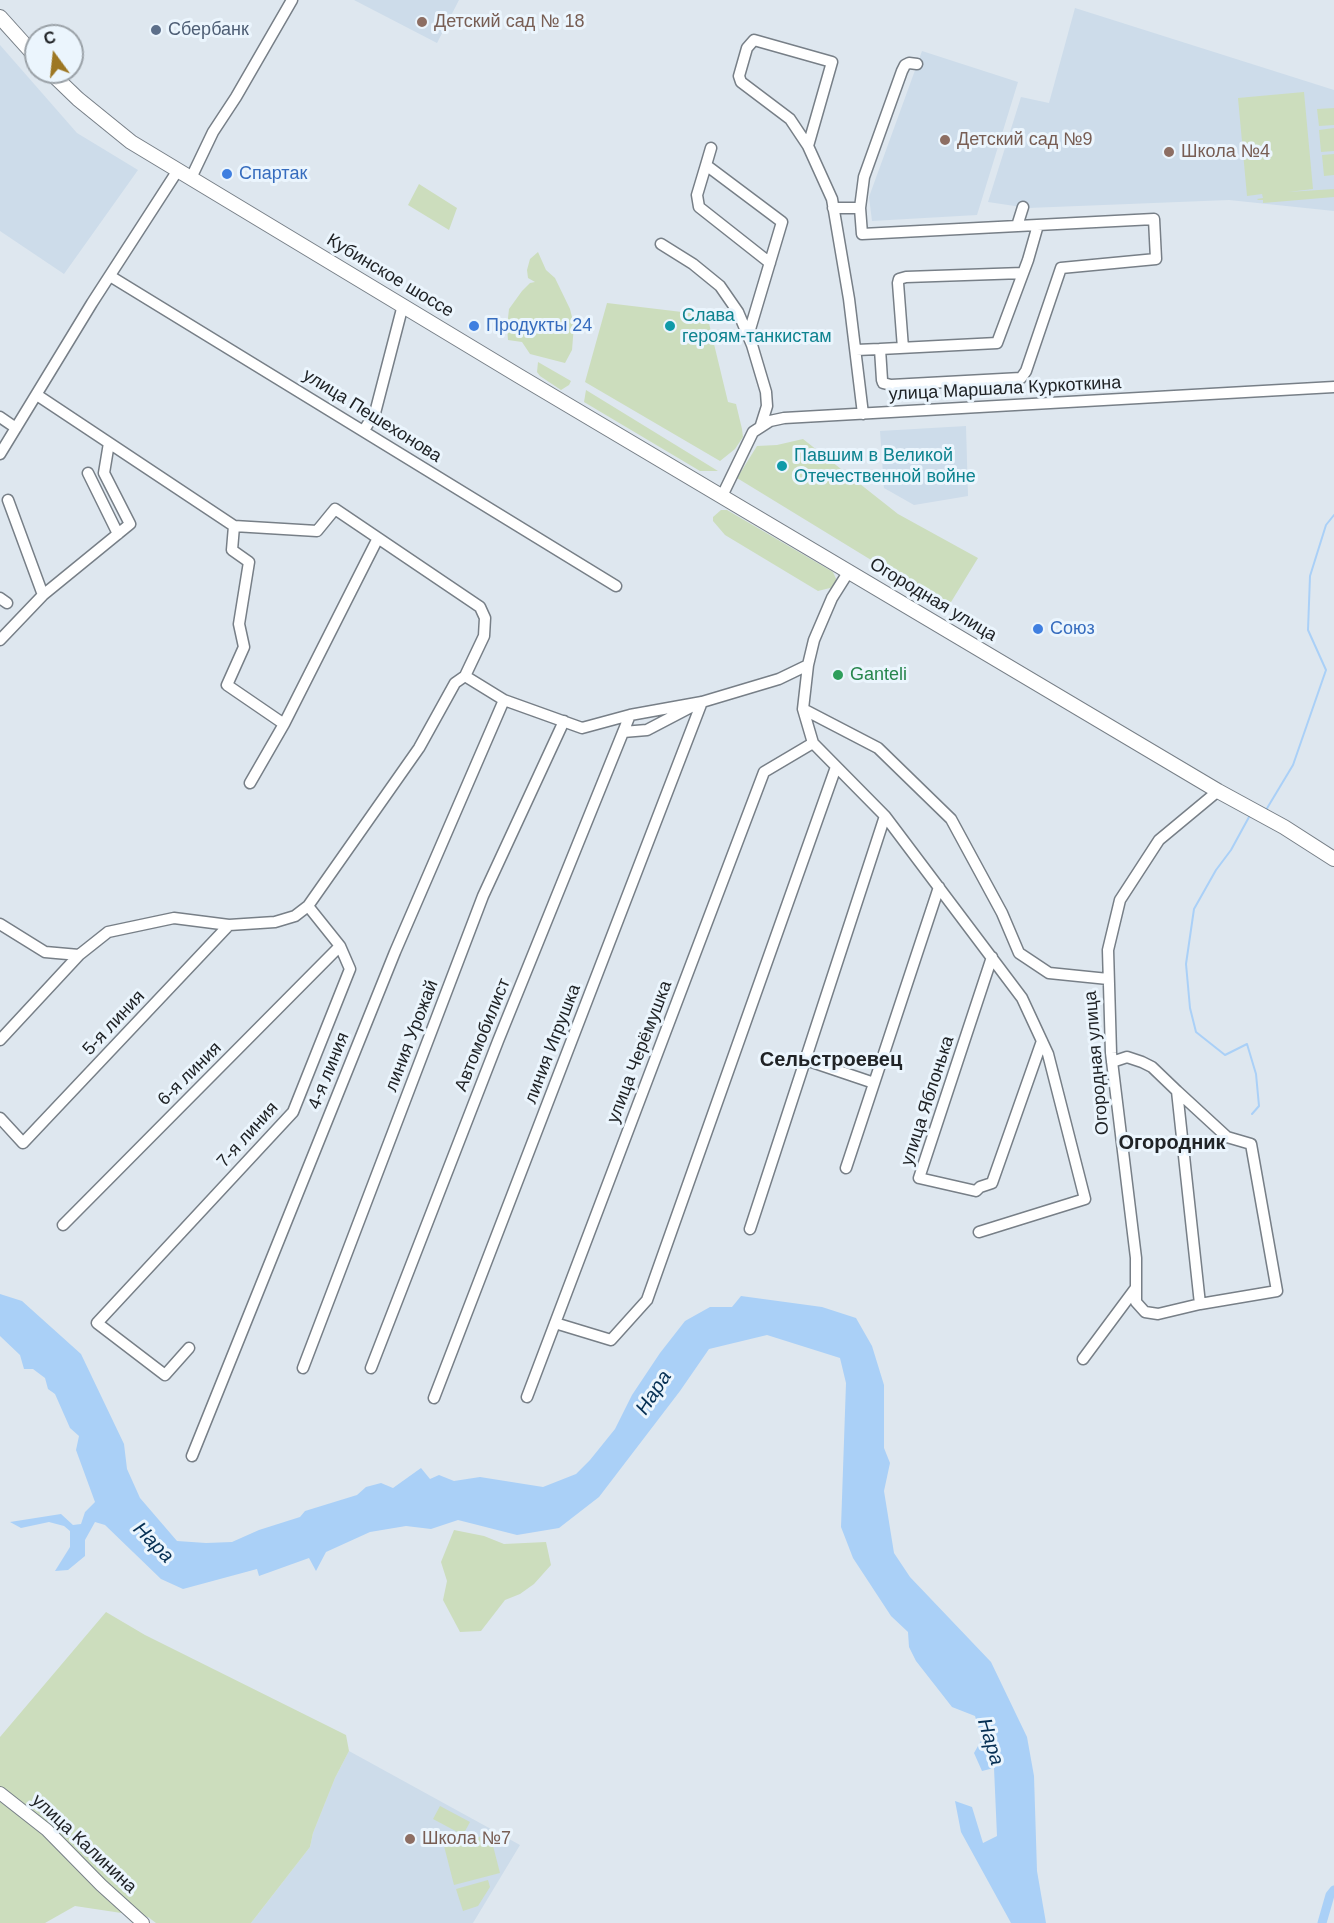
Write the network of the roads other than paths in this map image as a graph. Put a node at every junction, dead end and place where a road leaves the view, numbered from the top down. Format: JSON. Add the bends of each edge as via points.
{"nodes":[{"id":1,"x":292,"y":0,"type":"edge"},
{"id":2,"x":0,"y":17,"type":"edge"},
{"id":3,"x":24,"y":44,"type":"edge"},
{"id":4,"x":917,"y":64,"type":"dead end"},
{"id":5,"x":63,"y":84,"type":"edge"},
{"id":6,"x":808,"y":146,"type":"junction"},
{"id":7,"x":711,"y":148,"type":"dead end"},
{"id":8,"x":706,"y":165,"type":"junction"},
{"id":9,"x":184,"y":174,"type":"junction"},
{"id":10,"x":1023,"y":207,"type":"dead end"},
{"id":11,"x":833,"y":208,"type":"junction"},
{"id":12,"x":860,"y":208,"type":"junction"},
{"id":13,"x":1038,"y":225,"type":"junction"},
{"id":14,"x":1017,"y":226,"type":"junction"},
{"id":15,"x":662,"y":244,"type":"dead end"},
{"id":16,"x":770,"y":263,"type":"junction"},
{"id":17,"x":1023,"y":273,"type":"junction"},
{"id":18,"x":110,"y":276,"type":"junction"},
{"id":19,"x":403,"y":304,"type":"junction"},
{"id":20,"x":748,"y":336,"type":"junction"},
{"id":21,"x":903,"y":348,"type":"junction"},
{"id":22,"x":880,"y":349,"type":"junction"},
{"id":23,"x":856,"y":350,"type":"junction"},
{"id":24,"x":1334,"y":387,"type":"edge"},
{"id":25,"x":37,"y":395,"type":"junction"},
{"id":26,"x":863,"y":414,"type":"junction"},
{"id":27,"x":0,"y":417,"type":"edge"},
{"id":28,"x":761,"y":425,"type":"junction"},
{"id":29,"x":16,"y":428,"type":"junction"},
{"id":30,"x":364,"y":430,"type":"junction"},
{"id":31,"x":109,"y":443,"type":"junction"},
{"id":32,"x":0,"y":454,"type":"edge"},
{"id":33,"x":88,"y":473,"type":"dead end"},
{"id":34,"x":722,"y":496,"type":"junction"},
{"id":35,"x":8,"y":500,"type":"dead end"},
{"id":36,"x":234,"y":526,"type":"junction"},
{"id":37,"x":118,"y":534,"type":"junction"},
{"id":38,"x":378,"y":538,"type":"junction"},
{"id":39,"x":849,"y":571,"type":"junction"},
{"id":40,"x":616,"y":586,"type":"dead end"},
{"id":41,"x":44,"y":595,"type":"junction"},
{"id":42,"x":0,"y":640,"type":"edge"},
{"id":43,"x":808,"y":665,"type":"junction"},
{"id":44,"x":465,"y":676,"type":"junction"},
{"id":45,"x":504,"y":700,"type":"junction"},
{"id":46,"x":702,"y":702,"type":"junction"},
{"id":47,"x":803,"y":710,"type":"junction"},
{"id":48,"x":630,"y":715,"type":"junction"},
{"id":49,"x":564,"y":721,"type":"junction"},
{"id":50,"x":284,"y":724,"type":"junction"},
{"id":51,"x":623,"y":732,"type":"junction"},
{"id":52,"x":813,"y":743,"type":"junction"},
{"id":53,"x":836,"y":766,"type":"junction"},
{"id":54,"x":250,"y":783,"type":"dead end"},
{"id":55,"x":1218,"y":791,"type":"junction"},
{"id":56,"x":885,"y":816,"type":"junction"},
{"id":57,"x":1334,"y":859,"type":"edge"},
{"id":58,"x":939,"y":887,"type":"junction"},
{"id":59,"x":308,"y":906,"type":"junction"},
{"id":60,"x":0,"y":925,"type":"edge"},
{"id":61,"x":229,"y":925,"type":"junction"},
{"id":62,"x":340,"y":946,"type":"junction"},
{"id":63,"x":79,"y":955,"type":"junction"},
{"id":64,"x":992,"y":957,"type":"junction"},
{"id":65,"x":1108,"y":979,"type":"junction"},
{"id":66,"x":0,"y":1040,"type":"edge"},
{"id":67,"x":1042,"y":1041,"type":"junction"},
{"id":68,"x":806,"y":1060,"type":"junction"},
{"id":69,"x":1112,"y":1062,"type":"junction"},
{"id":70,"x":874,"y":1083,"type":"junction"},
{"id":71,"x":1177,"y":1091,"type":"junction"},
{"id":72,"x":0,"y":1118,"type":"edge"},
{"id":73,"x":846,"y":1168,"type":"dead end"},
{"id":74,"x":63,"y":1225,"type":"dead end"},
{"id":75,"x":750,"y":1228,"type":"dead end"},
{"id":76,"x":979,"y":1232,"type":"dead end"},
{"id":77,"x":1136,"y":1289,"type":"junction"},
{"id":78,"x":1200,"y":1304,"type":"junction"},
{"id":79,"x":555,"y":1323,"type":"junction"},
{"id":80,"x":189,"y":1348,"type":"dead end"},
{"id":81,"x":1083,"y":1359,"type":"dead end"},
{"id":82,"x":303,"y":1368,"type":"dead end"},
{"id":83,"x":371,"y":1368,"type":"dead end"},
{"id":84,"x":527,"y":1396,"type":"dead end"},
{"id":85,"x":434,"y":1398,"type":"dead end"},
{"id":86,"x":192,"y":1456,"type":"dead end"},
{"id":87,"x":0,"y":1793,"type":"edge"},
{"id":88,"x":143,"y":1923,"type":"edge"}],
"edges":[{"from":1,"to":9,"type":"street","via":[[236,97]]},
{"from":2,"to":3,"type":"main road"},
{"from":4,"to":12,"type":"street","via":[[909,63],[902,70],[864,177]]},
{"from":5,"to":9,"type":"main road","name":"Кубинское шоссе","via":[[99,118]]},
{"from":6,"to":6,"type":"street","via":[[832,62],[754,40],[747,48],[739,76],[741,82],[790,119]]},
{"from":6,"to":11,"type":"street"},
{"from":7,"to":8,"type":"street"},
{"from":8,"to":16,"type":"street","via":[[697,195],[699,207]]},
{"from":8,"to":16,"type":"street","via":[[782,222]]},
{"from":9,"to":18,"type":"street"},
{"from":9,"to":19,"type":"main road","name":"Кубинское шоссе"},
{"from":10,"to":14,"type":"street"},
{"from":11,"to":12,"type":"street"},
{"from":11,"to":23,"type":"street"},
{"from":12,"to":14,"type":"street","via":[[862,234]]},
{"from":13,"to":14,"type":"street"},
{"from":13,"to":17,"type":"street"},
{"from":13,"to":22,"type":"street","via":[[1154,219],[1156,259],[1061,268],[1021,378],[891,385],[882,380]]},
{"from":15,"to":20,"type":"street","via":[[720,286],[738,312]]},
{"from":16,"to":20,"type":"street"},
{"from":17,"to":21,"type":"street","via":[[997,343]]},
{"from":17,"to":21,"type":"street","via":[[899,279]]},
{"from":18,"to":25,"type":"street"},
{"from":18,"to":30,"type":"street","name":"улица Пешехонова"},
{"from":19,"to":30,"type":"street","via":[[375,413]]},
{"from":19,"to":34,"type":"main road","name":"Кубинское шоссе"},
{"from":20,"to":28,"type":"street","via":[[765,392],[767,406]]},
{"from":21,"to":22,"type":"street"},
{"from":22,"to":23,"type":"street"},
{"from":23,"to":26,"type":"street"},
{"from":24,"to":26,"type":"street","name":"улица Маршала Куркоткина"},
{"from":25,"to":29,"type":"street"},
{"from":25,"to":31,"type":"street"},
{"from":26,"to":28,"type":"street","name":"улица Маршала Куркоткина","via":[[784,418]]},
{"from":27,"to":29,"type":"street"},
{"from":28,"to":34,"type":"street","via":[[753,432]]},
{"from":29,"to":32,"type":"street"},
{"from":30,"to":40,"type":"street","name":"улица Пешехонова"},
{"from":31,"to":36,"type":"street"},
{"from":31,"to":37,"type":"street","via":[[104,473],[130,524]]},
{"from":33,"to":37,"type":"street"},
{"from":34,"to":39,"type":"main road","name":"Огородная улица"},
{"from":35,"to":41,"type":"street"},
{"from":36,"to":38,"type":"street","via":[[317,531],[335,509]]},
{"from":36,"to":50,"type":"street","via":[[232,550],[249,562],[239,624],[244,647],[227,685]]},
{"from":37,"to":41,"type":"street"},
{"from":38,"to":44,"type":"street","via":[[480,607],[485,618],[484,636]]},
{"from":38,"to":50,"type":"street"},
{"from":39,"to":43,"type":"street","via":[[832,598]]},
{"from":39,"to":55,"type":"main road","name":"Огородная улица"},
{"from":41,"to":42,"type":"street"},
{"from":43,"to":46,"type":"street","via":[[780,679]]},
{"from":43,"to":47,"type":"street"},
{"from":44,"to":45,"type":"street"},
{"from":44,"to":59,"type":"street","via":[[455,683],[419,748]]},
{"from":45,"to":49,"type":"street"},
{"from":45,"to":86,"type":"street","name":"4-я линия","via":[[395,952]]},
{"from":46,"to":48,"type":"street"},
{"from":46,"to":51,"type":"street","via":[[647,730]]},
{"from":46,"to":85,"type":"street","name":"линия Игрушка"},
{"from":47,"to":52,"type":"street"},
{"from":47,"to":65,"type":"street","via":[[878,748],[951,819],[1002,913],[1019,954],[1049,974]]},
{"from":48,"to":49,"type":"street","via":[[582,728]]},
{"from":48,"to":51,"type":"street","name":"Автомобилист"},
{"from":49,"to":82,"type":"street","name":"линия Урожай","via":[[483,896]]},
{"from":50,"to":54,"type":"street"},
{"from":51,"to":83,"type":"street","name":"Автомобилист"},
{"from":52,"to":53,"type":"street"},
{"from":52,"to":79,"type":"street","name":"улица Черёмушка","via":[[764,772]]},
{"from":53,"to":56,"type":"street"},
{"from":53,"to":79,"type":"street","via":[[647,1300],[611,1340]]},
{"from":55,"to":57,"type":"main road","name":"Огородная улица"},
{"from":55,"to":65,"type":"street","name":"Огородная улица","via":[[1159,840],[1120,900],[1108,950]]},
{"from":56,"to":58,"type":"street"},
{"from":56,"to":68,"type":"street"},
{"from":58,"to":64,"type":"street"},
{"from":58,"to":70,"type":"street"},
{"from":59,"to":61,"type":"street","via":[[295,916],[275,922]]},
{"from":59,"to":62,"type":"street","name":"7-я линия"},
{"from":60,"to":63,"type":"street","via":[[45,952]]},
{"from":61,"to":63,"type":"street","via":[[174,918],[108,932]]},
{"from":61,"to":72,"type":"street","name":"5-я линия","via":[[22,1143]]},
{"from":62,"to":74,"type":"street","name":"6-я линия"},
{"from":62,"to":80,"type":"street","name":"7-я линия","via":[[350,969],[292,1112],[97,1323],[165,1375]]},
{"from":63,"to":66,"type":"street"},
{"from":64,"to":67,"type":"street","via":[[1022,998]]},
{"from":64,"to":67,"type":"street","name":"улица Яблонька","via":[[919,1178],[976,1191],[992,1183]]},
{"from":65,"to":69,"type":"street","name":"Огородная улица"},
{"from":67,"to":76,"type":"street","via":[[1085,1199]]},
{"from":68,"to":70,"type":"street"},
{"from":68,"to":75,"type":"street"},
{"from":69,"to":71,"type":"street","via":[[1127,1057],[1142,1062]]},
{"from":69,"to":77,"type":"street","name":"Огородная улица","via":[[1136,1258]]},
{"from":70,"to":73,"type":"street"},
{"from":71,"to":78,"type":"street"},
{"from":71,"to":78,"type":"street","name":"Огородная улица","via":[[1227,1137],[1251,1144],[1277,1291]]},
{"from":77,"to":78,"type":"street","name":"Огородная улица","via":[[1136,1302],[1145,1312],[1158,1314]]},
{"from":77,"to":81,"type":"street"},
{"from":79,"to":84,"type":"street","name":"улица Черёмушка"},
{"from":87,"to":88,"type":"street","name":"улица Калинина","via":[[47,1830]]}]}
